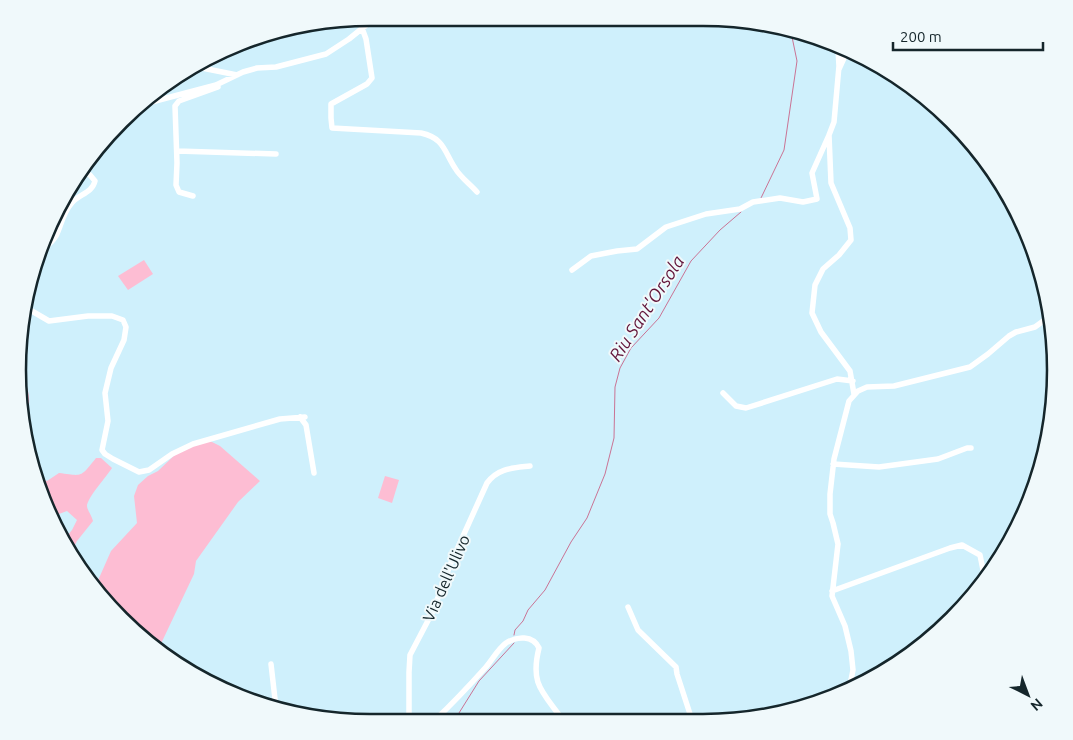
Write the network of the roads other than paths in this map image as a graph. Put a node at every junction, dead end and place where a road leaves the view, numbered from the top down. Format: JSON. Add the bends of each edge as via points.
{"nodes":[{"id":1,"x":362,"y":28,"type":"joint"},
{"id":2,"x":838,"y":54,"type":"edge"},
{"id":3,"x":844,"y":56,"type":"edge"},
{"id":4,"x":207,"y":68,"type":"edge"},
{"id":5,"x":838,"y":70,"type":"junction"},
{"id":6,"x":240,"y":73,"type":"junction"},
{"id":7,"x":156,"y":101,"type":"edge"},
{"id":8,"x":829,"y":135,"type":"junction"},
{"id":9,"x":177,"y":151,"type":"junction"},
{"id":10,"x":276,"y":154,"type":"dead end"},
{"id":11,"x":88,"y":174,"type":"edge"},
{"id":12,"x":477,"y":192,"type":"dead end"},
{"id":13,"x":193,"y":196,"type":"dead end"},
{"id":14,"x":50,"y":243,"type":"edge"},
{"id":15,"x":572,"y":270,"type":"dead end"},
{"id":16,"x":32,"y":310,"type":"edge"},
{"id":17,"x":1043,"y":321,"type":"edge"},
{"id":18,"x":853,"y":381,"type":"junction"},
{"id":19,"x":723,"y":393,"type":"dead end"},
{"id":20,"x":854,"y":394,"type":"junction"},
{"id":21,"x":971,"y":448,"type":"dead end"},
{"id":22,"x":833,"y":464,"type":"junction"},
{"id":23,"x":530,"y":466,"type":"dead end"},
{"id":24,"x":314,"y":473,"type":"dead end"},
{"id":25,"x":982,"y":570,"type":"edge"},
{"id":26,"x":832,"y":591,"type":"junction"},
{"id":27,"x":628,"y":607,"type":"dead end"},
{"id":28,"x":271,"y":664,"type":"dead end"},
{"id":29,"x":851,"y":680,"type":"edge"},
{"id":30,"x":275,"y":700,"type":"edge"},
{"id":31,"x":409,"y":714,"type":"edge"},
{"id":32,"x":441,"y":714,"type":"edge"},
{"id":33,"x":558,"y":714,"type":"edge"},
{"id":34,"x":690,"y":714,"type":"edge"}],
"edges":[{"from":1,"to":6,"type":"street","via":[[326,54]]},
{"from":1,"to":12,"type":"street","via":[[372,78],[331,104],[332,128],[430,135],[445,148],[456,170]]},
{"from":2,"to":5,"type":"street"},
{"from":3,"to":5,"type":"street"},
{"from":4,"to":6,"type":"street"},
{"from":5,"to":8,"type":"street","via":[[834,122]]},
{"from":6,"to":7,"type":"street","via":[[216,85]]},
{"from":6,"to":9,"type":"street","via":[[240,77],[179,101],[175,106]]},
{"from":8,"to":15,"type":"street","via":[[812,174],[817,198],[803,202],[780,198],[706,214],[666,226],[637,249],[591,256]]},
{"from":8,"to":18,"type":"street","via":[[831,183],[850,228],[851,240],[823,269],[815,285],[812,313],[820,332],[850,371]]},
{"from":9,"to":10,"type":"street"},
{"from":9,"to":13,"type":"street","via":[[177,190]]},
{"from":11,"to":14,"type":"street","via":[[96,181],[94,185],[71,203]]},
{"from":16,"to":24,"type":"street","via":[[49,321],[88,316],[112,316],[123,320],[126,328],[124,340],[111,368],[105,393],[108,421],[102,450],[113,459],[139,472],[149,470],[193,444],[280,419],[302,417]]},
{"from":17,"to":20,"type":"street","via":[[1009,336],[970,367],[894,386],[868,387]]},
{"from":18,"to":19,"type":"street","via":[[837,379],[746,408],[736,406]]},
{"from":18,"to":20,"type":"street"},
{"from":20,"to":22,"type":"street","via":[[849,401]]},
{"from":21,"to":22,"type":"street","via":[[938,459],[879,467]]},
{"from":22,"to":26,"type":"street","via":[[830,514],[838,544]]},
{"from":23,"to":31,"type":"street","name":"Via dell'Ulivo","via":[[501,470],[487,483],[433,611],[410,655]]},
{"from":25,"to":26,"type":"street","via":[[980,555],[962,545]]},
{"from":26,"to":29,"type":"street","via":[[851,651]]},
{"from":27,"to":34,"type":"street","via":[[638,630],[676,667]]},
{"from":28,"to":30,"type":"street"},
{"from":32,"to":33,"type":"street","via":[[507,642],[527,637],[540,648],[536,678]]}]}
